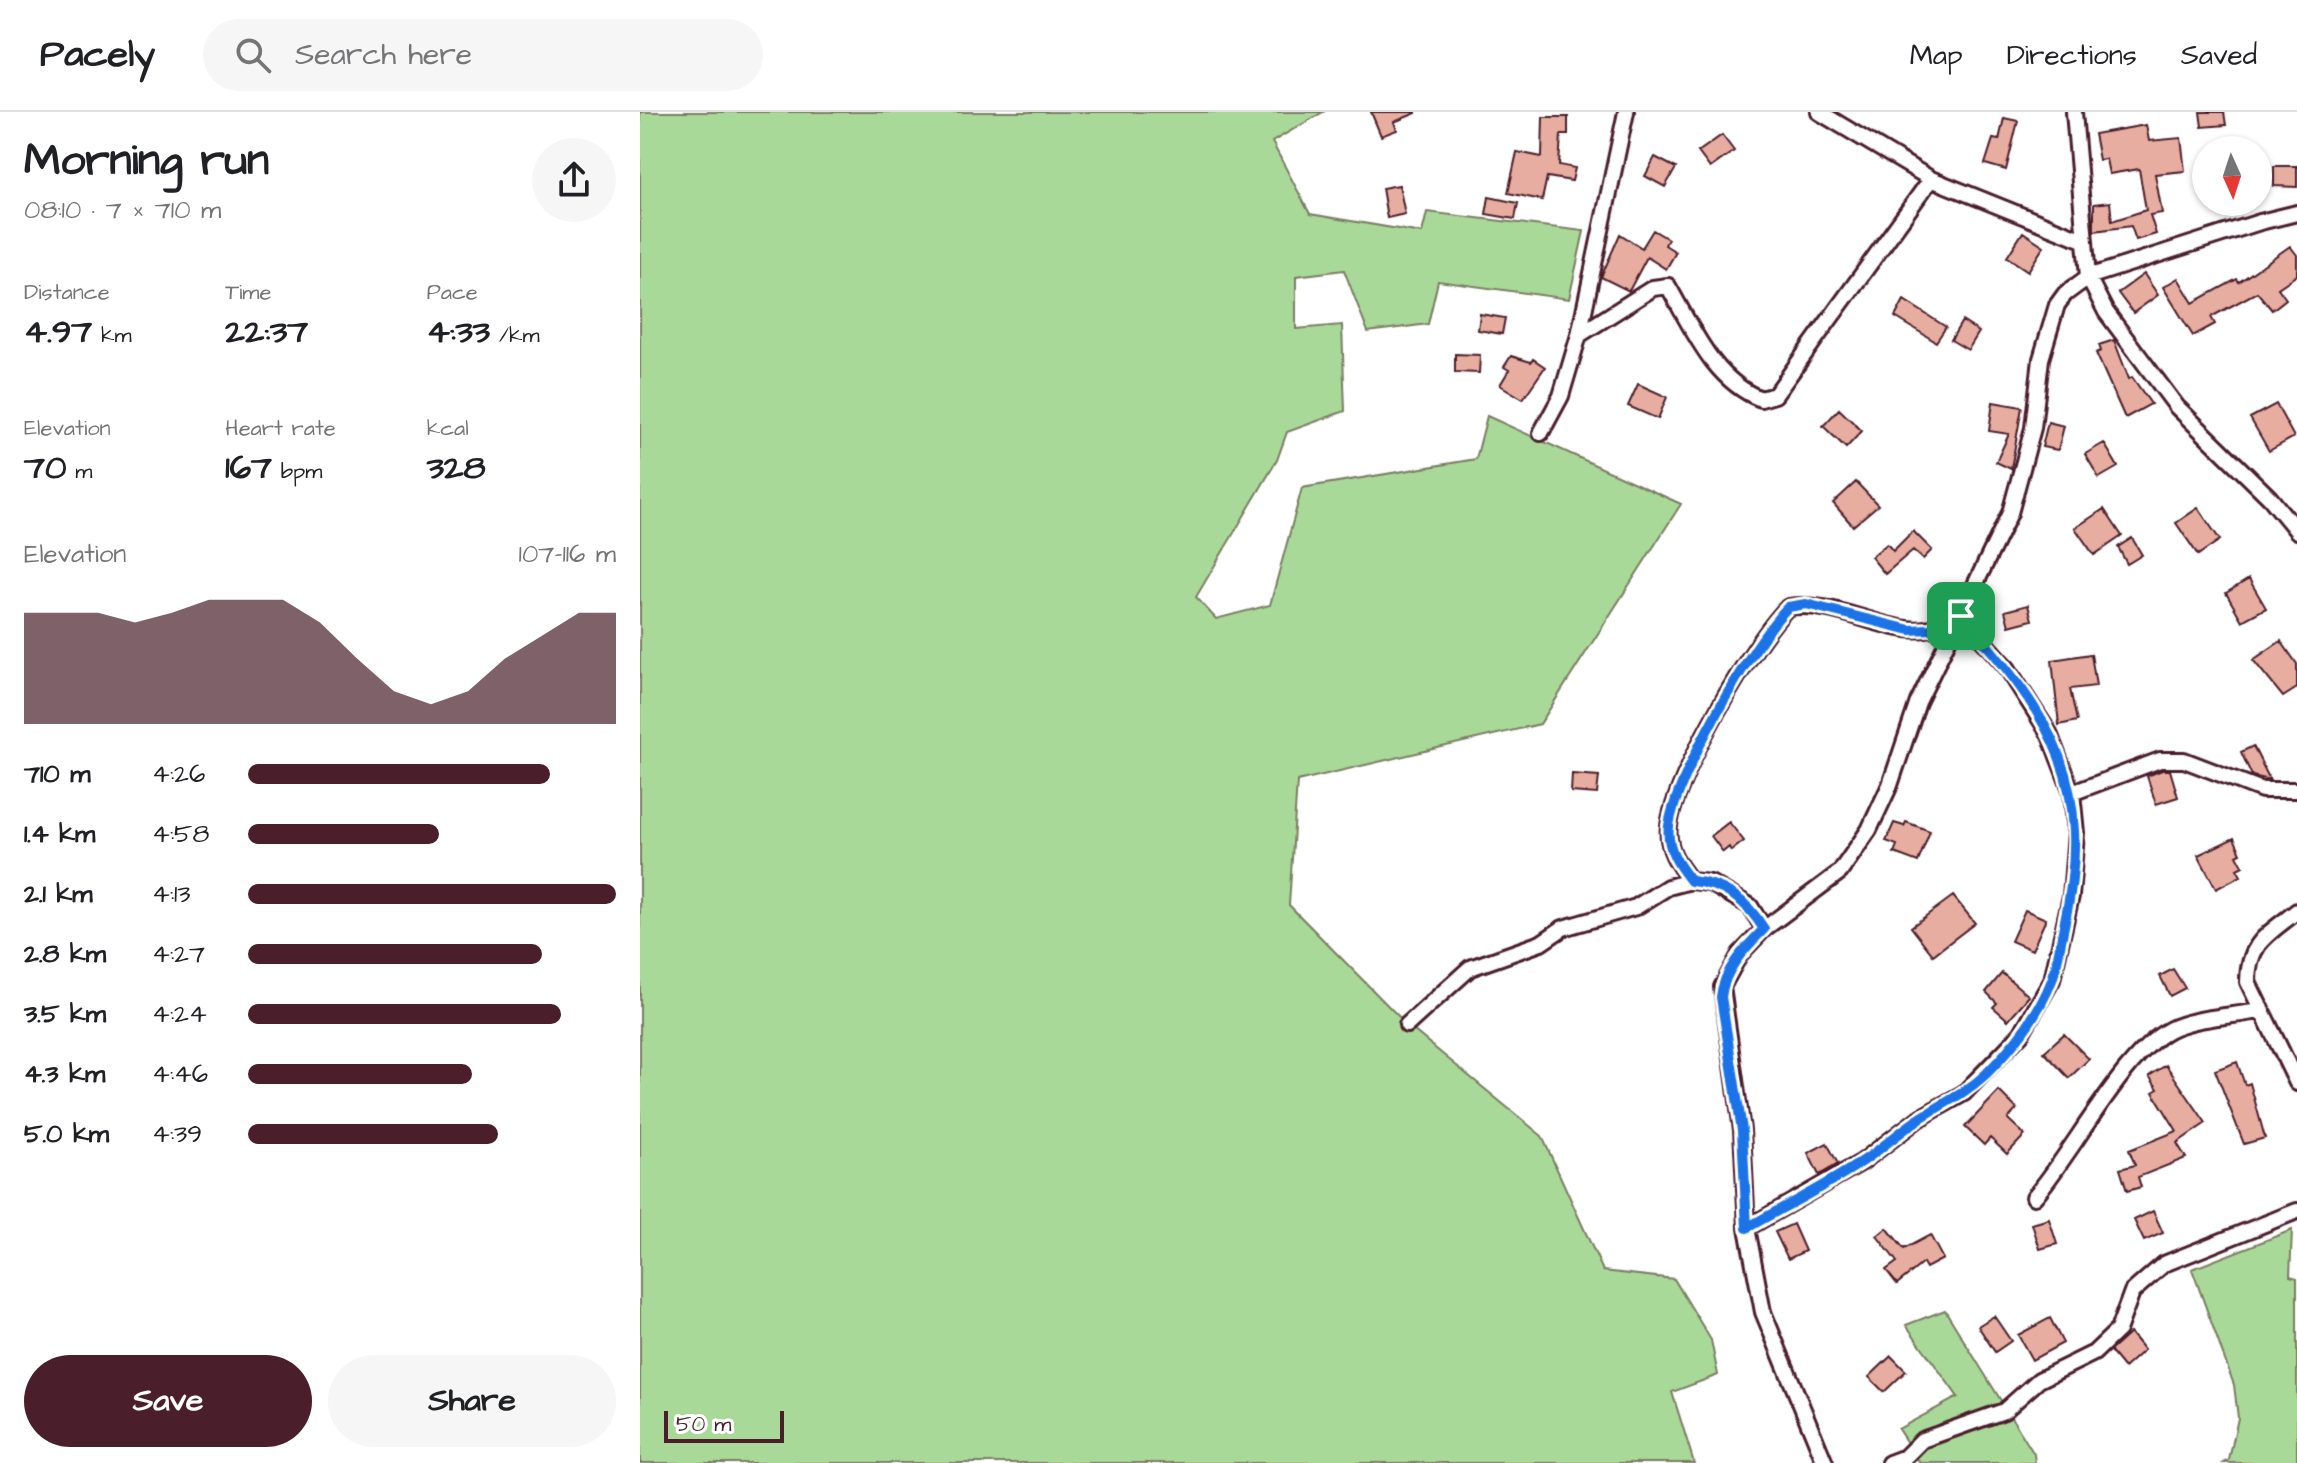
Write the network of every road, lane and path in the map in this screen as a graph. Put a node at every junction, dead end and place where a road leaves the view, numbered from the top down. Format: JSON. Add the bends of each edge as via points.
{"nodes":[{"id":1,"x":1626,"y":112,"type":"edge"},
{"id":2,"x":1819,"y":112,"type":"edge"},
{"id":3,"x":2074,"y":112,"type":"edge"},
{"id":4,"x":1931,"y":179,"type":"junction"},
{"id":5,"x":2297,"y":213,"type":"edge"},
{"id":6,"x":2083,"y":240,"type":"junction"},
{"id":7,"x":2088,"y":277,"type":"junction"},
{"id":8,"x":1579,"y":335,"type":"junction"},
{"id":9,"x":1541,"y":433,"type":"dead end"},
{"id":10,"x":2297,"y":531,"type":"edge"},
{"id":11,"x":1961,"y":616,"type":"junction"},
{"id":12,"x":2297,"y":790,"type":"edge"},
{"id":13,"x":2072,"y":793,"type":"junction"},
{"id":14,"x":1691,"y":881,"type":"junction"},
{"id":15,"x":2297,"y":911,"type":"edge"},
{"id":16,"x":1764,"y":929,"type":"junction"},
{"id":17,"x":2260,"y":1011,"type":"junction"},
{"id":18,"x":1407,"y":1025,"type":"dead end"},
{"id":19,"x":2297,"y":1083,"type":"edge"},
{"id":20,"x":2034,"y":1197,"type":"dead end"},
{"id":21,"x":2297,"y":1211,"type":"edge"},
{"id":22,"x":1747,"y":1228,"type":"junction"},
{"id":23,"x":1825,"y":1463,"type":"edge"},
{"id":24,"x":1889,"y":1463,"type":"edge"}],
"edges":[{"from":1,"to":8,"type":"street"},
{"from":2,"to":4,"type":"street"},
{"from":3,"to":6,"type":"street"},
{"from":4,"to":6,"type":"street"},
{"from":4,"to":8,"type":"street","via":[[1775,395],[1761,399],[1744,392],[1714,366],[1668,286],[1653,288]]},
{"from":5,"to":7,"type":"street"},
{"from":6,"to":7,"type":"street"},
{"from":7,"to":10,"type":"street","via":[[2106,312],[2177,407]]},
{"from":7,"to":11,"type":"street","via":[[2057,305],[2010,513]]},
{"from":8,"to":9,"type":"street","via":[[1561,396]]},
{"from":11,"to":13,"type":"street","via":[[2006,666],[2049,733]]},
{"from":11,"to":14,"type":"street","via":[[1930,629],[1910,630],[1806,604],[1788,607],[1754,646],[1695,757],[1669,825],[1673,853]]},
{"from":11,"to":16,"type":"street","via":[[1918,702],[1869,830],[1840,872]]},
{"from":12,"to":13,"type":"street","via":[[2262,790],[2184,760],[2160,760]]},
{"from":13,"to":22,"type":"street","via":[[2076,833],[2071,896],[2052,980],[2021,1034],[1964,1093],[1918,1119],[1862,1162]]},
{"from":14,"to":16,"type":"street","via":[[1731,892],[1750,906]]},
{"from":14,"to":18,"type":"street","via":[[1668,887],[1636,907],[1563,928],[1541,943],[1470,968]]},
{"from":15,"to":17,"type":"street","via":[[2253,947],[2248,982]]},
{"from":16,"to":22,"type":"street","via":[[1740,954],[1721,997],[1742,1130]]},
{"from":17,"to":19,"type":"street"},
{"from":17,"to":20,"type":"street","via":[[2176,1027],[2153,1040],[2129,1064]]},
{"from":21,"to":24,"type":"street","via":[[2164,1264],[2132,1292],[2118,1330],[2094,1353],[2039,1380],[2004,1411],[1922,1440],[1905,1457]]},
{"from":22,"to":23,"type":"street","via":[[1763,1312]]}]}
